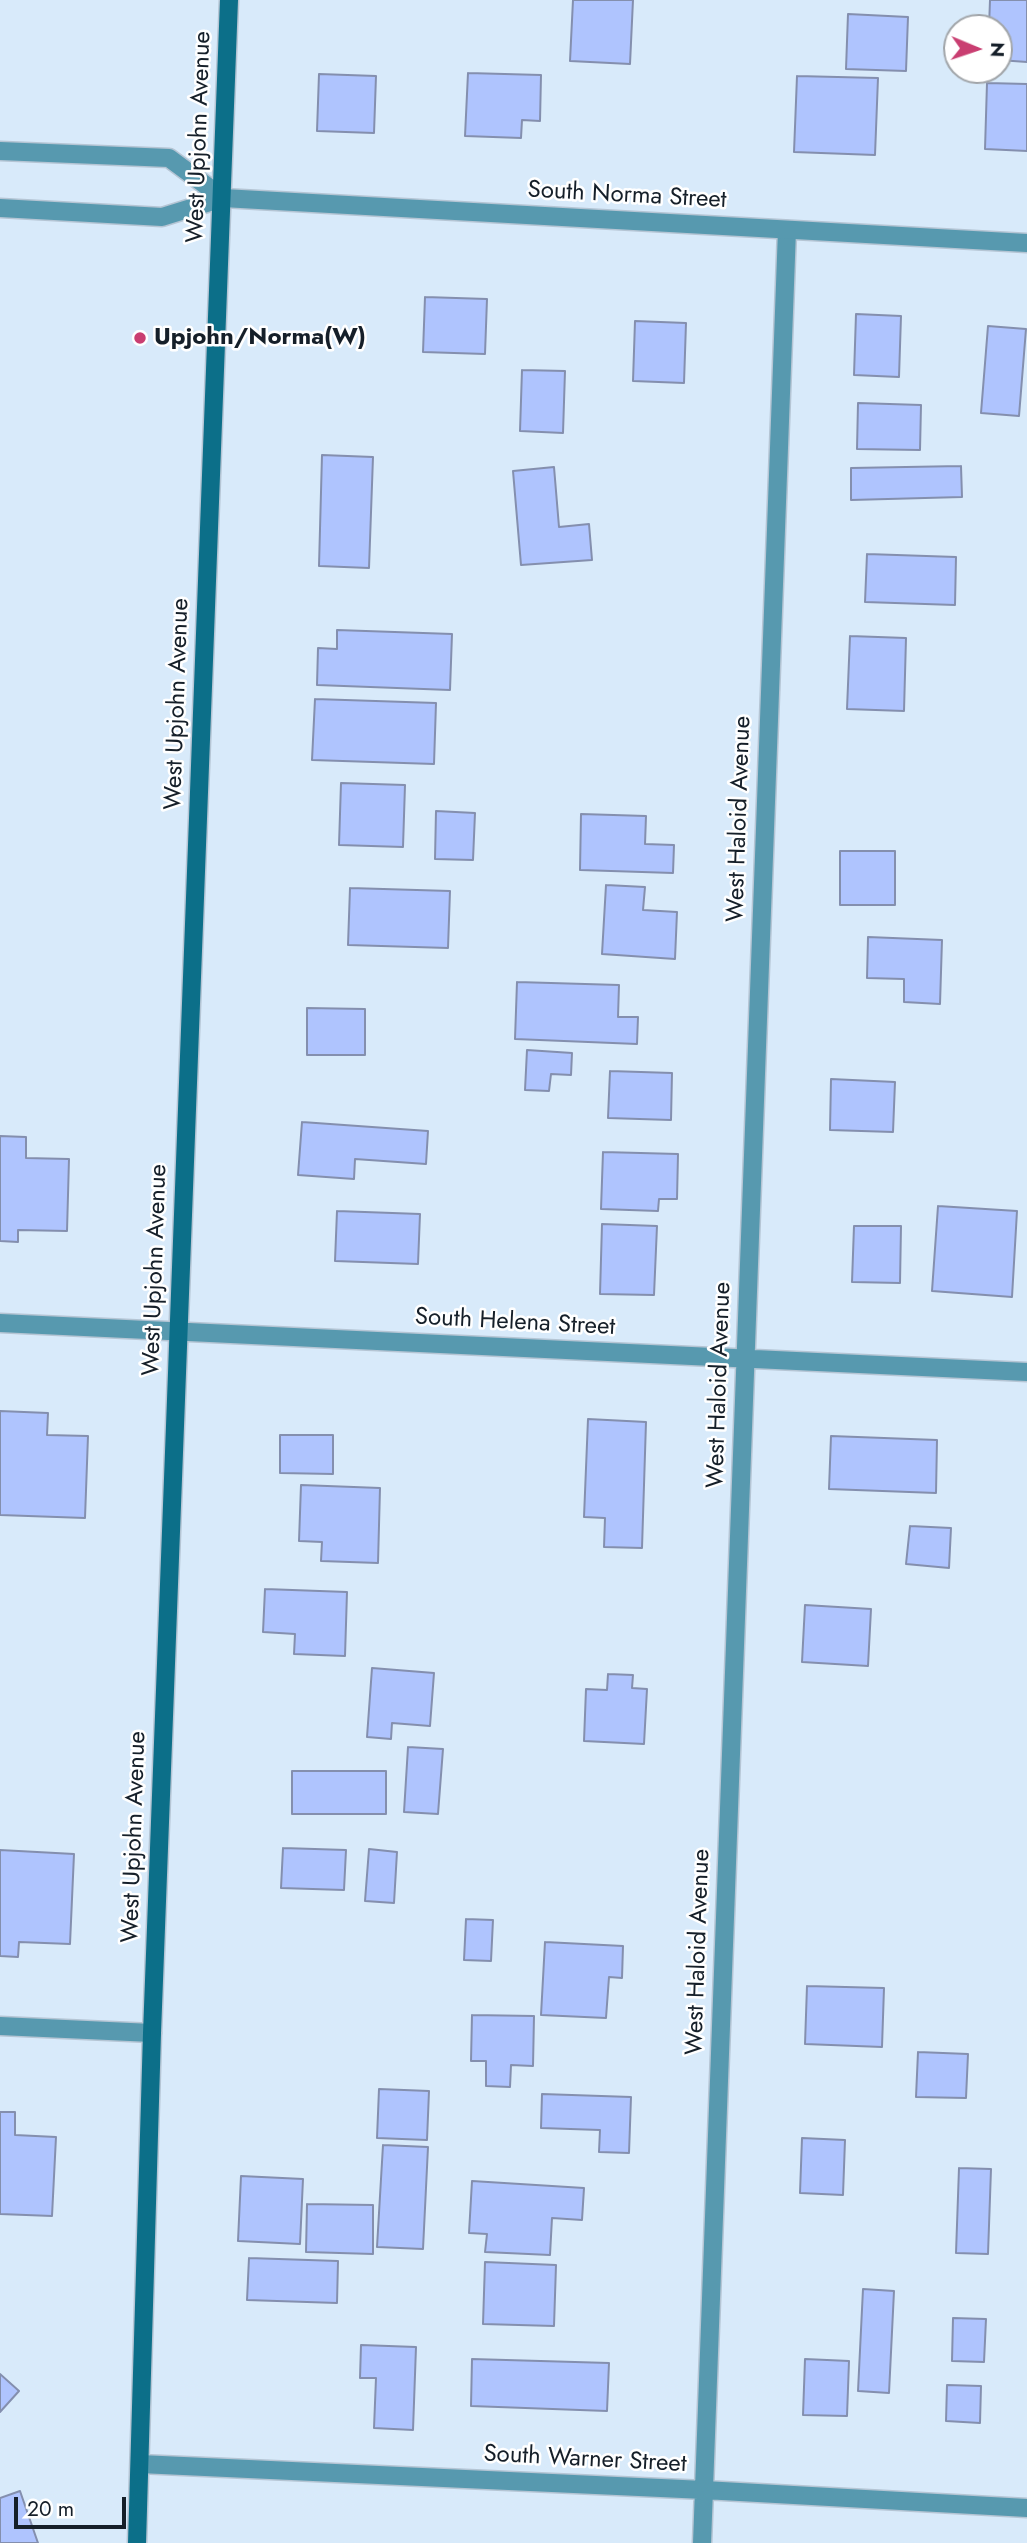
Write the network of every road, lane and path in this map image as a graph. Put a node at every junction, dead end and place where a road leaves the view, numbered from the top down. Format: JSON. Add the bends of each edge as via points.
{"nodes":[{"id":1,"x":229,"y":0,"type":"edge"},
{"id":2,"x":0,"y":151,"type":"edge"},
{"id":3,"x":223,"y":198,"type":"junction"},
{"id":4,"x":0,"y":208,"type":"edge"},
{"id":5,"x":787,"y":229,"type":"junction"},
{"id":6,"x":1027,"y":243,"type":"edge"},
{"id":7,"x":0,"y":1322,"type":"edge"},
{"id":8,"x":178,"y":1333,"type":"junction"},
{"id":9,"x":745,"y":1358,"type":"junction"},
{"id":10,"x":1027,"y":1372,"type":"edge"},
{"id":11,"x":0,"y":2026,"type":"edge"},
{"id":12,"x":152,"y":2033,"type":"junction"},
{"id":13,"x":140,"y":2464,"type":"junction"},
{"id":14,"x":704,"y":2490,"type":"junction"},
{"id":15,"x":1027,"y":2508,"type":"edge"},
{"id":16,"x":137,"y":2543,"type":"edge"},
{"id":17,"x":702,"y":2543,"type":"edge"}],
"edges":[{"from":1,"to":3,"type":"main road","name":"West Upjohn Avenue"},
{"from":2,"to":3,"type":"street","via":[[169,158]]},
{"from":3,"to":4,"type":"street","name":"South Norma Street","via":[[162,217]]},
{"from":3,"to":5,"type":"street","name":"South Norma Street"},
{"from":3,"to":8,"type":"main road","name":"West Upjohn Avenue"},
{"from":5,"to":6,"type":"street","name":"South Norma Street"},
{"from":5,"to":9,"type":"street","name":"West Haloid Avenue"},
{"from":7,"to":8,"type":"street","name":"South Helena Street"},
{"from":8,"to":9,"type":"street","name":"South Helena Street"},
{"from":8,"to":12,"type":"main road","name":"West Upjohn Avenue"},
{"from":9,"to":10,"type":"street","name":"South Helena Street"},
{"from":9,"to":14,"type":"street","name":"West Haloid Avenue"},
{"from":11,"to":12,"type":"street"},
{"from":12,"to":13,"type":"main road","name":"West Upjohn Avenue"},
{"from":13,"to":14,"type":"street","name":"South Warner Street"},
{"from":13,"to":16,"type":"main road","name":"West Upjohn Avenue"},
{"from":14,"to":15,"type":"street","name":"South Warner Street"},
{"from":14,"to":17,"type":"street","name":"West Haloid Avenue"}]}
